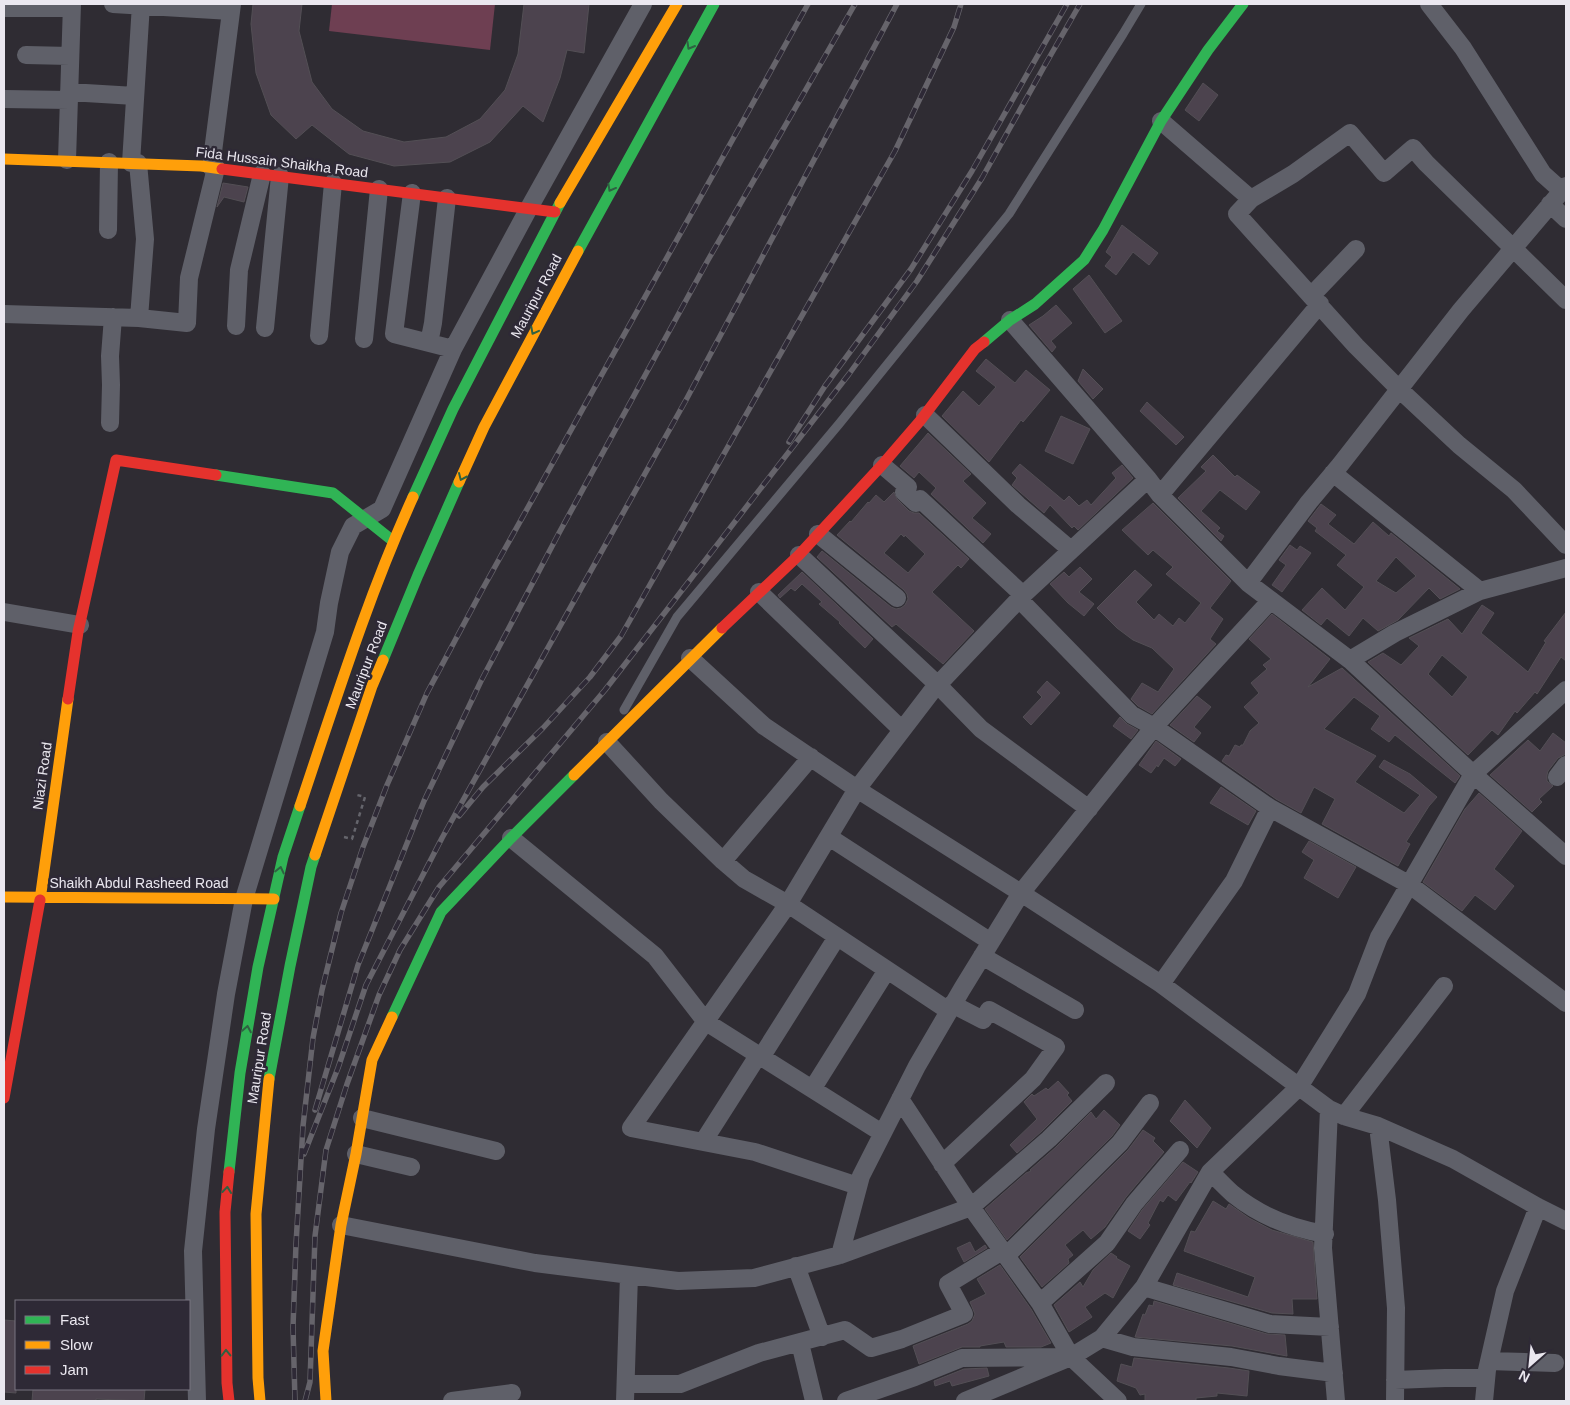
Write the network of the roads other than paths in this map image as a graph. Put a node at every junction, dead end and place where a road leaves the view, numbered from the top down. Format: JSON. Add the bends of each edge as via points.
{"nodes":[{"id":1,"x":113,"y":4,"type":"edge"},
{"id":2,"x":644,"y":4,"type":"edge"},
{"id":3,"x":677,"y":4,"type":"edge"},
{"id":4,"x":714,"y":4,"type":"edge"},
{"id":5,"x":1140,"y":4,"type":"edge"},
{"id":6,"x":1243,"y":4,"type":"edge"},
{"id":7,"x":1429,"y":4,"type":"edge"},
{"id":8,"x":141,"y":5,"type":"edge"},
{"id":9,"x":72,"y":6,"type":"edge"},
{"id":10,"x":231,"y":7,"type":"edge"},
{"id":11,"x":4,"y":8,"type":"edge"},
{"id":12,"x":26,"y":55,"type":"dead end"},
{"id":13,"x":70,"y":56,"type":"junction"},
{"id":14,"x":69,"y":96,"type":"junction"},
{"id":15,"x":135,"y":96,"type":"junction"},
{"id":16,"x":4,"y":99,"type":"edge"},
{"id":17,"x":1161,"y":121,"type":"junction"},
{"id":18,"x":4,"y":159,"type":"edge"},
{"id":19,"x":67,"y":160,"type":"junction"},
{"id":20,"x":109,"y":162,"type":"junction"},
{"id":21,"x":134,"y":163,"type":"junction"},
{"id":22,"x":214,"y":168,"type":"junction"},
{"id":23,"x":262,"y":174,"type":"junction"},
{"id":24,"x":280,"y":176,"type":"junction"},
{"id":25,"x":333,"y":183,"type":"junction"},
{"id":26,"x":1564,"y":188,"type":"edge"},
{"id":27,"x":378,"y":189,"type":"junction"},
{"id":28,"x":412,"y":193,"type":"junction"},
{"id":29,"x":447,"y":198,"type":"junction"},
{"id":30,"x":1252,"y":199,"type":"junction"},
{"id":31,"x":1550,"y":204,"type":"junction"},
{"id":32,"x":529,"y":208,"type":"junction"},
{"id":33,"x":555,"y":212,"type":"junction"},
{"id":34,"x":1566,"y":219,"type":"edge"},
{"id":35,"x":108,"y":230,"type":"dead end"},
{"id":36,"x":1514,"y":248,"type":"junction"},
{"id":37,"x":1356,"y":249,"type":"dead end"},
{"id":38,"x":1316,"y":300,"type":"junction"},
{"id":39,"x":1566,"y":300,"type":"edge"},
{"id":40,"x":4,"y":314,"type":"edge"},
{"id":41,"x":113,"y":317,"type":"junction"},
{"id":42,"x":139,"y":318,"type":"junction"},
{"id":43,"x":1010,"y":320,"type":"junction"},
{"id":44,"x":236,"y":326,"type":"dead end"},
{"id":45,"x":265,"y":328,"type":"dead end"},
{"id":46,"x":319,"y":336,"type":"dead end"},
{"id":47,"x":364,"y":339,"type":"dead end"},
{"id":48,"x":429,"y":343,"type":"junction"},
{"id":49,"x":453,"y":348,"type":"junction"},
{"id":50,"x":1398,"y":389,"type":"junction"},
{"id":51,"x":925,"y":415,"type":"junction"},
{"id":52,"x":110,"y":423,"type":"dead end"},
{"id":53,"x":882,"y":465,"type":"junction"},
{"id":54,"x":1333,"y":472,"type":"junction"},
{"id":55,"x":1148,"y":478,"type":"junction"},
{"id":56,"x":1160,"y":495,"type":"junction"},
{"id":57,"x":365,"y":518,"type":"junction"},
{"id":58,"x":818,"y":534,"type":"junction"},
{"id":59,"x":393,"y":541,"type":"junction"},
{"id":60,"x":1566,"y":544,"type":"edge"},
{"id":61,"x":1071,"y":550,"type":"junction"},
{"id":62,"x":799,"y":555,"type":"junction"},
{"id":63,"x":1566,"y":568,"type":"edge"},
{"id":64,"x":1248,"y":583,"type":"junction"},
{"id":65,"x":1480,"y":591,"type":"junction"},
{"id":66,"x":760,"y":592,"type":"junction"},
{"id":67,"x":1021,"y":597,"type":"junction"},
{"id":68,"x":897,"y":598,"type":"dead end"},
{"id":69,"x":1271,"y":600,"type":"junction"},
{"id":70,"x":4,"y":612,"type":"edge"},
{"id":71,"x":80,"y":625,"type":"junction"},
{"id":72,"x":690,"y":658,"type":"junction"},
{"id":73,"x":1350,"y":660,"type":"junction"},
{"id":74,"x":938,"y":685,"type":"junction"},
{"id":75,"x":1566,"y":690,"type":"edge"},
{"id":76,"x":1154,"y":727,"type":"junction"},
{"id":77,"x":902,"y":730,"type":"junction"},
{"id":78,"x":606,"y":742,"type":"junction"},
{"id":79,"x":811,"y":758,"type":"junction"},
{"id":80,"x":1473,"y":774,"type":"junction"},
{"id":81,"x":857,"y":789,"type":"junction"},
{"id":82,"x":1270,"y":808,"type":"junction"},
{"id":83,"x":1089,"y":809,"type":"junction"},
{"id":84,"x":829,"y":837,"type":"junction"},
{"id":85,"x":511,"y":838,"type":"junction"},
{"id":86,"x":1566,"y":856,"type":"edge"},
{"id":87,"x":722,"y":861,"type":"junction"},
{"id":88,"x":1410,"y":885,"type":"junction"},
{"id":89,"x":1021,"y":893,"type":"junction"},
{"id":90,"x":4,"y":897,"type":"edge"},
{"id":91,"x":40,"y":898,"type":"junction"},
{"id":92,"x":244,"y":899,"type":"junction"},
{"id":93,"x":274,"y":899,"type":"junction"},
{"id":94,"x":788,"y":904,"type":"junction"},
{"id":95,"x":837,"y":937,"type":"junction"},
{"id":96,"x":986,"y":949,"type":"junction"},
{"id":97,"x":887,"y":970,"type":"junction"},
{"id":98,"x":1161,"y":984,"type":"junction"},
{"id":99,"x":1444,"y":986,"type":"dead end"},
{"id":100,"x":1566,"y":1004,"type":"edge"},
{"id":101,"x":950,"y":1008,"type":"junction"},
{"id":102,"x":1075,"y":1010,"type":"dead end"},
{"id":103,"x":706,"y":1022,"type":"junction"},
{"id":104,"x":760,"y":1055,"type":"junction"},
{"id":105,"x":1106,"y":1082,"type":"dead end"},
{"id":106,"x":1299,"y":1086,"type":"junction"},
{"id":107,"x":812,"y":1088,"type":"junction"},
{"id":108,"x":4,"y":1098,"type":"edge"},
{"id":109,"x":900,"y":1099,"type":"junction"},
{"id":110,"x":1150,"y":1103,"type":"dead end"},
{"id":111,"x":1336,"y":1112,"type":"junction"},
{"id":112,"x":362,"y":1118,"type":"junction"},
{"id":113,"x":1378,"y":1126,"type":"junction"},
{"id":114,"x":882,"y":1133,"type":"junction"},
{"id":115,"x":704,"y":1142,"type":"junction"},
{"id":116,"x":496,"y":1150,"type":"dead end"},
{"id":117,"x":1180,"y":1150,"type":"dead end"},
{"id":118,"x":356,"y":1154,"type":"junction"},
{"id":119,"x":942,"y":1164,"type":"junction"},
{"id":120,"x":411,"y":1167,"type":"dead end"},
{"id":121,"x":1210,"y":1172,"type":"junction"},
{"id":122,"x":858,"y":1186,"type":"junction"},
{"id":123,"x":970,"y":1207,"type":"junction"},
{"id":124,"x":1538,"y":1207,"type":"junction"},
{"id":125,"x":1566,"y":1221,"type":"edge"},
{"id":126,"x":342,"y":1225,"type":"junction"},
{"id":127,"x":1325,"y":1234,"type":"junction"},
{"id":128,"x":1004,"y":1254,"type":"junction"},
{"id":129,"x":840,"y":1255,"type":"junction"},
{"id":130,"x":796,"y":1266,"type":"junction"},
{"id":131,"x":629,"y":1275,"type":"junction"},
{"id":132,"x":1144,"y":1288,"type":"junction"},
{"id":133,"x":1040,"y":1303,"type":"junction"},
{"id":134,"x":1330,"y":1327,"type":"junction"},
{"id":135,"x":822,"y":1337,"type":"junction"},
{"id":136,"x":1102,"y":1338,"type":"junction"},
{"id":137,"x":800,"y":1343,"type":"junction"},
{"id":138,"x":1071,"y":1357,"type":"junction"},
{"id":139,"x":1489,"y":1360,"type":"junction"},
{"id":140,"x":1555,"y":1362,"type":"dead end"},
{"id":141,"x":1334,"y":1373,"type":"junction"},
{"id":142,"x":1486,"y":1378,"type":"junction"},
{"id":143,"x":1396,"y":1380,"type":"junction"},
{"id":144,"x":625,"y":1392,"type":"edge"},
{"id":145,"x":512,"y":1393,"type":"dead end"},
{"id":146,"x":197,"y":1401,"type":"edge"},
{"id":147,"x":229,"y":1401,"type":"edge"},
{"id":148,"x":260,"y":1401,"type":"edge"},
{"id":149,"x":326,"y":1401,"type":"edge"},
{"id":150,"x":452,"y":1401,"type":"edge"},
{"id":151,"x":814,"y":1401,"type":"edge"},
{"id":152,"x":846,"y":1401,"type":"edge"},
{"id":153,"x":965,"y":1401,"type":"edge"},
{"id":154,"x":1118,"y":1401,"type":"edge"},
{"id":155,"x":1336,"y":1401,"type":"edge"},
{"id":156,"x":1395,"y":1401,"type":"edge"},
{"id":157,"x":1484,"y":1401,"type":"edge"}],
"edges":[{"from":1,"to":8,"type":"street"},
{"from":2,"to":32,"type":"street"},
{"from":3,"to":33,"type":"main road","name":"Mauripur Road"},
{"from":4,"to":148,"type":"main road","name":"Mauripur Road","one_way":true,"via":[[484,427],[372,686],[311,867],[268,1087],[256,1214]]},
{"from":5,"to":78,"type":"lane","via":[[1009,214],[677,617]]},
{"from":6,"to":17,"type":"main road"},
{"from":7,"to":26,"type":"street","via":[[1463,48],[1543,174]]},
{"from":8,"to":10,"type":"street"},
{"from":8,"to":15,"type":"street"},
{"from":9,"to":11,"type":"street"},
{"from":9,"to":13,"type":"street"},
{"from":10,"to":22,"type":"street"},
{"from":12,"to":13,"type":"street"},
{"from":13,"to":14,"type":"street"},
{"from":14,"to":15,"type":"street"},
{"from":14,"to":16,"type":"street"},
{"from":14,"to":19,"type":"street"},
{"from":15,"to":21,"type":"street"},
{"from":17,"to":30,"type":"street"},
{"from":17,"to":43,"type":"main road","via":[[1084,260],[1035,304]]},
{"from":18,"to":19,"type":"main road","name":"Fida Hussain Shaikha Road"},
{"from":19,"to":20,"type":"main road","name":"Fida Hussain Shaikha Road"},
{"from":20,"to":21,"type":"main road","name":"Fida Hussain Shaikha Road"},
{"from":20,"to":35,"type":"street"},
{"from":21,"to":22,"type":"main road","name":"Fida Hussain Shaikha Road"},
{"from":21,"to":42,"type":"street","via":[[145,239]]},
{"from":22,"to":23,"type":"main road","name":"Fida Hussain Shaikha Road"},
{"from":22,"to":42,"type":"street","via":[[189,278],[188,323]]},
{"from":23,"to":24,"type":"main road","name":"Fida Hussain Shaikha Road"},
{"from":23,"to":44,"type":"street","via":[[239,270]]},
{"from":24,"to":25,"type":"main road","name":"Fida Hussain Shaikha Road"},
{"from":24,"to":45,"type":"street"},
{"from":25,"to":27,"type":"main road","name":"Fida Hussain Shaikha Road"},
{"from":25,"to":46,"type":"street"},
{"from":26,"to":31,"type":"street"},
{"from":27,"to":28,"type":"main road","name":"Fida Hussain Shaikha Road"},
{"from":27,"to":47,"type":"street"},
{"from":28,"to":29,"type":"main road","name":"Fida Hussain Shaikha Road"},
{"from":28,"to":48,"type":"street","via":[[394,334]]},
{"from":29,"to":32,"type":"main road","name":"Fida Hussain Shaikha Road"},
{"from":29,"to":48,"type":"street"},
{"from":30,"to":36,"type":"street","via":[[1350,133],[1384,173],[1413,148]]},
{"from":30,"to":38,"type":"street","via":[[1237,214]]},
{"from":31,"to":34,"type":"street"},
{"from":31,"to":36,"type":"street"},
{"from":32,"to":33,"type":"main road","name":"Fida Hussain Shaikha Road"},
{"from":32,"to":49,"type":"street"},
{"from":33,"to":59,"type":"main road","name":"Mauripur Road","via":[[453,410]]},
{"from":36,"to":39,"type":"street"},
{"from":36,"to":50,"type":"street"},
{"from":37,"to":38,"type":"street"},
{"from":38,"to":50,"type":"street"},
{"from":38,"to":56,"type":"street"},
{"from":40,"to":41,"type":"street"},
{"from":41,"to":42,"type":"street"},
{"from":41,"to":52,"type":"street"},
{"from":43,"to":51,"type":"main road","via":[[975,349]]},
{"from":43,"to":55,"type":"street"},
{"from":48,"to":49,"type":"street"},
{"from":49,"to":57,"type":"street","via":[[382,509]]},
{"from":50,"to":54,"type":"street"},
{"from":50,"to":60,"type":"street","via":[[1514,490]]},
{"from":51,"to":53,"type":"main road"},
{"from":51,"to":61,"type":"street","via":[[1018,505]]},
{"from":53,"to":58,"type":"main road"},
{"from":53,"to":67,"type":"street","via":[[908,487],[904,492],[916,503],[920,499]]},
{"from":54,"to":64,"type":"street"},
{"from":54,"to":65,"type":"street"},
{"from":55,"to":56,"type":"street"},
{"from":55,"to":61,"type":"street"},
{"from":56,"to":64,"type":"street"},
{"from":57,"to":59,"type":"main road"},
{"from":57,"to":71,"type":"main road","name":"Niazi Road","via":[[333,493],[116,460]]},
{"from":57,"to":92,"type":"street","via":[[353,526],[340,552],[325,632]]},
{"from":58,"to":62,"type":"main road"},
{"from":58,"to":68,"type":"street"},
{"from":93,"to":59,"type":"main road","name":"Mauripur Road","one_way":true,"via":[[283,857]]},
{"from":61,"to":67,"type":"street"},
{"from":62,"to":66,"type":"main road"},
{"from":62,"to":74,"type":"street"},
{"from":63,"to":65,"type":"street"},
{"from":64,"to":69,"type":"street"},
{"from":65,"to":73,"type":"street","via":[[1395,633]]},
{"from":66,"to":72,"type":"main road"},
{"from":66,"to":77,"type":"street"},
{"from":67,"to":74,"type":"street"},
{"from":67,"to":76,"type":"street","via":[[1132,715]]},
{"from":69,"to":73,"type":"street"},
{"from":69,"to":76,"type":"street"},
{"from":70,"to":71,"type":"street"},
{"from":71,"to":91,"type":"main road","name":"Niazi Road"},
{"from":72,"to":78,"type":"main road"},
{"from":72,"to":79,"type":"street","via":[[764,726]]},
{"from":73,"to":80,"type":"street"},
{"from":74,"to":77,"type":"street"},
{"from":74,"to":83,"type":"street","via":[[981,729]]},
{"from":75,"to":80,"type":"street"},
{"from":76,"to":82,"type":"street"},
{"from":76,"to":83,"type":"street"},
{"from":77,"to":81,"type":"street"},
{"from":78,"to":85,"type":"main road"},
{"from":78,"to":87,"type":"street"},
{"from":79,"to":81,"type":"street"},
{"from":79,"to":87,"type":"street"},
{"from":80,"to":86,"type":"street"},
{"from":80,"to":88,"type":"street"},
{"from":81,"to":84,"type":"street"},
{"from":81,"to":89,"type":"street"},
{"from":82,"to":88,"type":"street"},
{"from":82,"to":98,"type":"street","via":[[1234,881]]},
{"from":83,"to":89,"type":"street"},
{"from":84,"to":94,"type":"street"},
{"from":84,"to":96,"type":"street"},
{"from":85,"to":103,"type":"street","via":[[655,956]]},
{"from":85,"to":112,"type":"main road","via":[[441,912],[372,1060]]},
{"from":87,"to":94,"type":"street","via":[[744,879]]},
{"from":88,"to":100,"type":"street"},
{"from":88,"to":106,"type":"street","via":[[1379,937],[1357,994]]},
{"from":89,"to":96,"type":"street"},
{"from":89,"to":98,"type":"street"},
{"from":90,"to":91,"type":"main road","name":"Shaikh Abdul Rasheed Road"},
{"from":91,"to":92,"type":"main road","name":"Shaikh Abdul Rasheed Road"},
{"from":91,"to":108,"type":"main road","name":"Niazi Road"},
{"from":92,"to":93,"type":"main road","name":"Shaikh Abdul Rasheed Road"},
{"from":92,"to":146,"type":"street","via":[[206,1128],[193,1251]]},
{"from":147,"to":93,"type":"main road","name":"Mauripur Road","one_way":true,"via":[[226,1384],[225,1212],[240,1073],[258,967]]},
{"from":94,"to":95,"type":"street"},
{"from":94,"to":103,"type":"street"},
{"from":95,"to":97,"type":"street"},
{"from":95,"to":104,"type":"street"},
{"from":96,"to":101,"type":"street"},
{"from":96,"to":102,"type":"street"},
{"from":97,"to":101,"type":"street"},
{"from":97,"to":107,"type":"street"},
{"from":98,"to":106,"type":"street"},
{"from":99,"to":111,"type":"street"},
{"from":101,"to":109,"type":"street"},
{"from":101,"to":119,"type":"street","via":[[983,1020],[990,1010],[1056,1047],[1033,1079]]},
{"from":103,"to":104,"type":"street"},
{"from":103,"to":115,"type":"street","via":[[631,1128]]},
{"from":104,"to":107,"type":"street"},
{"from":104,"to":115,"type":"street"},
{"from":105,"to":123,"type":"street","via":[[1049,1139]]},
{"from":106,"to":111,"type":"street"},
{"from":106,"to":121,"type":"street"},
{"from":107,"to":114,"type":"street"},
{"from":109,"to":114,"type":"street"},
{"from":109,"to":119,"type":"street"},
{"from":110,"to":128,"type":"street","via":[[1120,1143]]},
{"from":111,"to":113,"type":"street"},
{"from":111,"to":127,"type":"street"},
{"from":112,"to":116,"type":"street"},
{"from":112,"to":118,"type":"main road"},
{"from":113,"to":124,"type":"street","via":[[1453,1159]]},
{"from":113,"to":143,"type":"street","via":[[1396,1308]]},
{"from":114,"to":122,"type":"street"},
{"from":115,"to":122,"type":"street","via":[[755,1152]]},
{"from":117,"to":133,"type":"street","via":[[1134,1204],[1107,1243]]},
{"from":118,"to":120,"type":"street"},
{"from":118,"to":126,"type":"main road"},
{"from":119,"to":123,"type":"street"},
{"from":121,"to":127,"type":"street","via":[[1232,1194],[1266,1216],[1300,1229]]},
{"from":121,"to":132,"type":"street"},
{"from":122,"to":129,"type":"street"},
{"from":123,"to":128,"type":"street"},
{"from":123,"to":129,"type":"street"},
{"from":124,"to":125,"type":"street"},
{"from":124,"to":139,"type":"street","via":[[1505,1291]]},
{"from":126,"to":131,"type":"street","via":[[535,1263]]},
{"from":126,"to":149,"type":"main road","via":[[323,1352]]},
{"from":127,"to":134,"type":"street","via":[[1323,1248]]},
{"from":128,"to":133,"type":"street"},
{"from":128,"to":135,"type":"street","via":[[948,1284],[964,1314],[871,1348],[845,1330]]},
{"from":129,"to":130,"type":"street"},
{"from":130,"to":131,"type":"street","via":[[754,1278],[678,1281]]},
{"from":130,"to":135,"type":"street"},
{"from":131,"to":144,"type":"street"},
{"from":132,"to":134,"type":"street","via":[[1270,1324]]},
{"from":132,"to":136,"type":"street"},
{"from":133,"to":138,"type":"street"},
{"from":134,"to":141,"type":"street"},
{"from":135,"to":137,"type":"street"},
{"from":136,"to":138,"type":"street"},
{"from":136,"to":141,"type":"street","via":[[1133,1347],[1231,1357]]},
{"from":137,"to":144,"type":"street","via":[[759,1353],[680,1384]]},
{"from":137,"to":151,"type":"street"},
{"from":138,"to":152,"type":"street","via":[[962,1358]]},
{"from":138,"to":153,"type":"street"},
{"from":138,"to":154,"type":"street"},
{"from":139,"to":140,"type":"street"},
{"from":139,"to":142,"type":"street"},
{"from":141,"to":155,"type":"street"},
{"from":142,"to":143,"type":"street"},
{"from":142,"to":157,"type":"street"},
{"from":143,"to":156,"type":"street"},
{"from":145,"to":150,"type":"street"}]}
